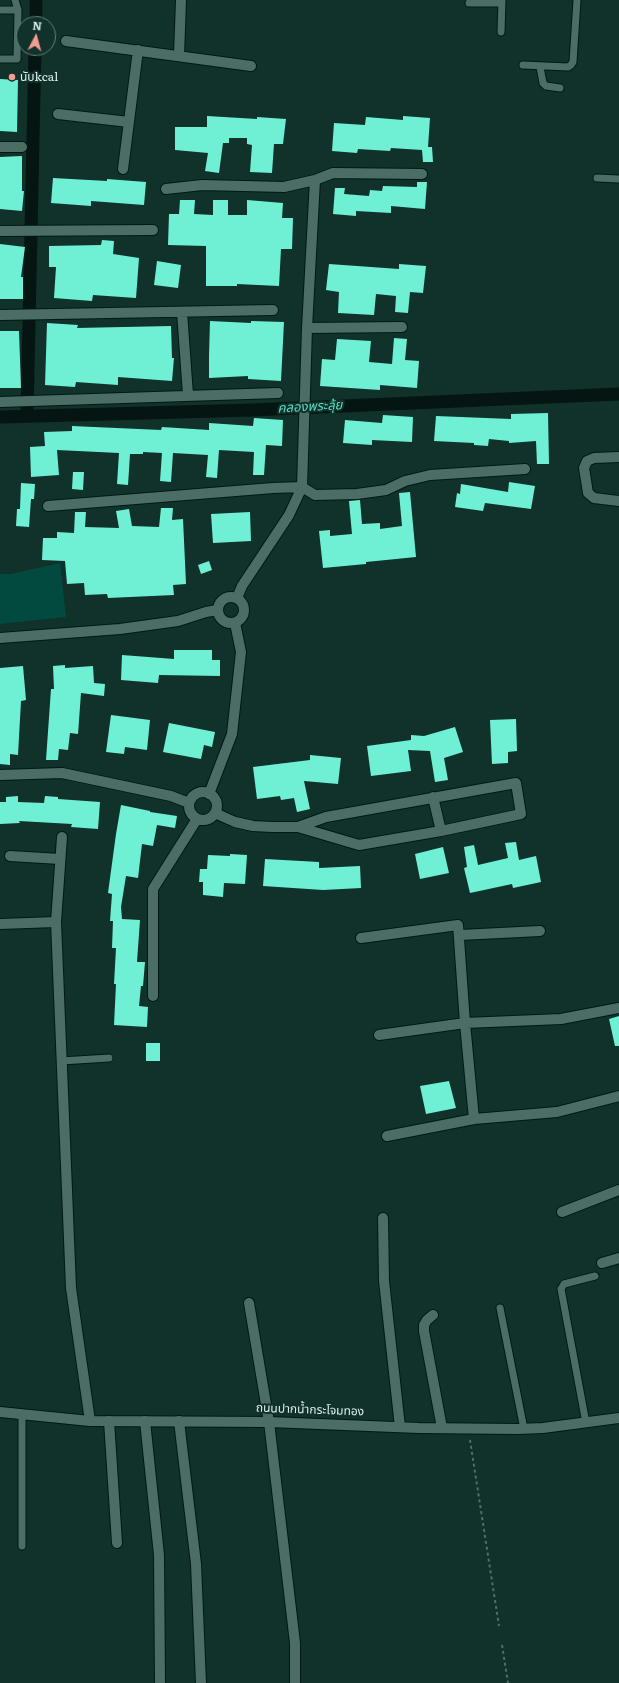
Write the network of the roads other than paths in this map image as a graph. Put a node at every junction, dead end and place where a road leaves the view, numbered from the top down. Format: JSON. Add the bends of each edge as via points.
{"nodes":[{"id":1,"x":15,"y":0,"type":"edge"},
{"id":2,"x":182,"y":0,"type":"edge"},
{"id":3,"x":577,"y":0,"type":"edge"},
{"id":4,"x":502,"y":2,"type":"edge"},
{"id":5,"x":469,"y":3,"type":"dead end"},
{"id":6,"x":0,"y":10,"type":"edge"},
{"id":7,"x":18,"y":10,"type":"junction"},
{"id":8,"x":501,"y":32,"type":"dead end"},
{"id":9,"x":66,"y":41,"type":"dead end"},
{"id":10,"x":138,"y":50,"type":"junction"},
{"id":11,"x":179,"y":56,"type":"junction"},
{"id":12,"x":0,"y":59,"type":"edge"},
{"id":13,"x":523,"y":65,"type":"dead end"},
{"id":14,"x":251,"y":66,"type":"dead end"},
{"id":15,"x":540,"y":67,"type":"junction"},
{"id":16,"x":560,"y":88,"type":"dead end"},
{"id":17,"x":58,"y":114,"type":"dead end"},
{"id":18,"x":129,"y":122,"type":"junction"},
{"id":19,"x":0,"y":147,"type":"edge"},
{"id":20,"x":22,"y":147,"type":"dead end"},
{"id":21,"x":123,"y":169,"type":"dead end"},
{"id":22,"x":422,"y":174,"type":"dead end"},
{"id":23,"x":597,"y":178,"type":"dead end"},
{"id":24,"x":619,"y":179,"type":"edge"},
{"id":25,"x":314,"y":180,"type":"junction"},
{"id":26,"x":166,"y":188,"type":"dead end"},
{"id":27,"x":153,"y":230,"type":"dead end"},
{"id":28,"x":0,"y":231,"type":"edge"},
{"id":29,"x":272,"y":310,"type":"dead end"},
{"id":30,"x":182,"y":312,"type":"junction"},
{"id":31,"x":0,"y":315,"type":"edge"},
{"id":32,"x":402,"y":327,"type":"dead end"},
{"id":33,"x":307,"y":328,"type":"junction"},
{"id":34,"x":278,"y":393,"type":"dead end"},
{"id":35,"x":188,"y":395,"type":"junction"},
{"id":36,"x":0,"y":402,"type":"edge"},
{"id":37,"x":619,"y":457,"type":"edge"},
{"id":38,"x":525,"y":469,"type":"dead end"},
{"id":39,"x":302,"y":487,"type":"junction"},
{"id":40,"x":619,"y":501,"type":"edge"},
{"id":41,"x":48,"y":506,"type":"dead end"},
{"id":42,"x":237,"y":598,"type":"junction"},
{"id":43,"x":217,"y":610,"type":"junction"},
{"id":44,"x":235,"y":623,"type":"junction"},
{"id":45,"x":0,"y":638,"type":"edge"},
{"id":46,"x":0,"y":775,"type":"edge"},
{"id":47,"x":209,"y":794,"type":"junction"},
{"id":48,"x":433,"y":797,"type":"junction"},
{"id":49,"x":189,"y":803,"type":"junction"},
{"id":50,"x":215,"y":813,"type":"junction"},
{"id":51,"x":197,"y":819,"type":"junction"},
{"id":52,"x":298,"y":827,"type":"junction"},
{"id":53,"x":441,"y":831,"type":"junction"},
{"id":54,"x":62,"y":837,"type":"dead end"},
{"id":55,"x":10,"y":856,"type":"dead end"},
{"id":56,"x":60,"y":859,"type":"junction"},
{"id":57,"x":56,"y":922,"type":"junction"},
{"id":58,"x":0,"y":924,"type":"edge"},
{"id":59,"x":540,"y":931,"type":"dead end"},
{"id":60,"x":460,"y":935,"type":"junction"},
{"id":61,"x":361,"y":938,"type":"dead end"},
{"id":62,"x":153,"y":996,"type":"dead end"},
{"id":63,"x":619,"y":1008,"type":"edge"},
{"id":64,"x":465,"y":1023,"type":"junction"},
{"id":65,"x":379,"y":1034,"type":"dead end"},
{"id":66,"x":109,"y":1058,"type":"dead end"},
{"id":67,"x":61,"y":1061,"type":"junction"},
{"id":68,"x":619,"y":1096,"type":"edge"},
{"id":69,"x":474,"y":1119,"type":"junction"},
{"id":70,"x":387,"y":1136,"type":"dead end"},
{"id":71,"x":619,"y":1190,"type":"edge"},
{"id":72,"x":562,"y":1212,"type":"dead end"},
{"id":73,"x":383,"y":1218,"type":"dead end"},
{"id":74,"x":619,"y":1258,"type":"edge"},
{"id":75,"x":602,"y":1263,"type":"dead end"},
{"id":76,"x":595,"y":1276,"type":"dead end"},
{"id":77,"x":249,"y":1303,"type":"dead end"},
{"id":78,"x":500,"y":1308,"type":"dead end"},
{"id":79,"x":433,"y":1315,"type":"dead end"},
{"id":80,"x":0,"y":1412,"type":"edge"},
{"id":81,"x":22,"y":1416,"type":"junction"},
{"id":82,"x":619,"y":1418,"type":"edge"},
{"id":83,"x":90,"y":1421,"type":"junction"},
{"id":84,"x":109,"y":1421,"type":"junction"},
{"id":85,"x":145,"y":1421,"type":"junction"},
{"id":86,"x":179,"y":1421,"type":"junction"},
{"id":87,"x":269,"y":1422,"type":"junction"},
{"id":88,"x":586,"y":1422,"type":"junction"},
{"id":89,"x":400,"y":1427,"type":"junction"},
{"id":90,"x":442,"y":1428,"type":"junction"},
{"id":91,"x":524,"y":1429,"type":"junction"},
{"id":92,"x":117,"y":1543,"type":"dead end"},
{"id":93,"x":22,"y":1546,"type":"dead end"},
{"id":94,"x":160,"y":1683,"type":"edge"},
{"id":95,"x":202,"y":1683,"type":"edge"},
{"id":96,"x":295,"y":1683,"type":"edge"}],
"edges":[{"from":1,"to":7,"type":"lane"},
{"from":2,"to":11,"type":"street"},
{"from":3,"to":15,"type":"lane","via":[[573,62],[568,67]]},
{"from":4,"to":5,"type":"lane"},
{"from":4,"to":8,"type":"lane"},
{"from":6,"to":7,"type":"lane"},
{"from":7,"to":12,"type":"lane","via":[[18,59]]},
{"from":9,"to":10,"type":"street"},
{"from":10,"to":11,"type":"street"},
{"from":10,"to":18,"type":"street"},
{"from":11,"to":14,"type":"street"},
{"from":13,"to":15,"type":"lane"},
{"from":15,"to":16,"type":"lane","via":[[542,83]]},
{"from":17,"to":18,"type":"street"},
{"from":18,"to":21,"type":"street"},
{"from":19,"to":20,"type":"street"},
{"from":22,"to":25,"type":"street","via":[[333,173]]},
{"from":23,"to":24,"type":"lane"},
{"from":25,"to":26,"type":"street","via":[[284,187],[202,184]]},
{"from":25,"to":33,"type":"street"},
{"from":27,"to":28,"type":"street"},
{"from":29,"to":30,"type":"street"},
{"from":30,"to":31,"type":"street"},
{"from":30,"to":35,"type":"street"},
{"from":32,"to":33,"type":"street"},
{"from":33,"to":39,"type":"street"},
{"from":34,"to":35,"type":"street"},
{"from":35,"to":36,"type":"street"},
{"from":37,"to":40,"type":"street","via":[[594,458],[587,461],[584,468],[588,493],[591,496]]},
{"from":38,"to":39,"type":"street","via":[[430,475],[405,481],[386,490],[357,494],[315,495]]},
{"from":39,"to":41,"type":"street"},
{"from":39,"to":42,"type":"street","via":[[289,515],[242,586]]},
{"from":42,"to":43,"type":"street","via":[[224,599]]},
{"from":42,"to":44,"type":"street","via":[[243,604],[244,613]]},
{"from":43,"to":44,"type":"street","via":[[224,621]]},
{"from":43,"to":45,"type":"street","via":[[178,621],[128,628]]},
{"from":44,"to":47,"type":"street","via":[[241,652],[232,734]]},
{"from":46,"to":49,"type":"street","via":[[62,773],[171,796]]},
{"from":47,"to":49,"type":"street","via":[[197,794]]},
{"from":47,"to":50,"type":"street","via":[[215,800]]},
{"from":48,"to":52,"type":"street","via":[[326,817]]},
{"from":48,"to":53,"type":"street"},
{"from":48,"to":53,"type":"street","via":[[516,783],[521,814]]},
{"from":49,"to":51,"type":"street","via":[[189,811]]},
{"from":50,"to":51,"type":"street","via":[[208,819]]},
{"from":50,"to":52,"type":"street","via":[[235,822],[253,826]]},
{"from":51,"to":62,"type":"street","via":[[153,889]]},
{"from":52,"to":53,"type":"street","via":[[359,845]]},
{"from":54,"to":56,"type":"street"},
{"from":55,"to":56,"type":"street"},
{"from":56,"to":57,"type":"street"},
{"from":57,"to":58,"type":"street"},
{"from":57,"to":67,"type":"street"},
{"from":59,"to":60,"type":"street"},
{"from":60,"to":61,"type":"street","via":[[458,924]]},
{"from":60,"to":64,"type":"street"},
{"from":63,"to":64,"type":"street","via":[[561,1019]]},
{"from":64,"to":65,"type":"street"},
{"from":64,"to":69,"type":"street"},
{"from":66,"to":67,"type":"lane"},
{"from":67,"to":83,"type":"street","via":[[71,1288]]},
{"from":68,"to":69,"type":"street","via":[[557,1112]]},
{"from":69,"to":70,"type":"street"},
{"from":71,"to":72,"type":"street"},
{"from":73,"to":89,"type":"street","via":[[384,1281]]},
{"from":74,"to":75,"type":"street"},
{"from":76,"to":88,"type":"lane","via":[[564,1284],[560,1289]]},
{"from":77,"to":87,"type":"street"},
{"from":78,"to":91,"type":"lane"},
{"from":79,"to":90,"type":"street","via":[[424,1325],[424,1331]]},
{"from":80,"to":81,"type":"street","name":"ถนนปากน้ำกระโจมทอง"},
{"from":81,"to":83,"type":"street","name":"ถนนปากน้ำกระโจมทอง"},
{"from":81,"to":93,"type":"lane"},
{"from":82,"to":88,"type":"street","name":"ถนนปากน้ำกระโจมทอง"},
{"from":83,"to":84,"type":"street","name":"ถนนปากน้ำกระโจมทอง"},
{"from":84,"to":85,"type":"street","name":"ถนนปากน้ำกระโจมทอง"},
{"from":84,"to":92,"type":"street"},
{"from":85,"to":86,"type":"street","name":"ถนนปากน้ำกระโจมทอง"},
{"from":85,"to":94,"type":"street","via":[[159,1555]]},
{"from":86,"to":87,"type":"street","name":"ถนนปากน้ำกระโจมทอง"},
{"from":86,"to":95,"type":"street","via":[[196,1564]]},
{"from":87,"to":89,"type":"street","name":"ถนนปากน้ำกระโจมทอง"},
{"from":87,"to":96,"type":"street","via":[[295,1643]]},
{"from":88,"to":91,"type":"street","name":"ถนนปากน้ำกระโจมทอง"},
{"from":89,"to":90,"type":"street","name":"ถนนปากน้ำกระโจมทอง"},
{"from":90,"to":91,"type":"street","name":"ถนนปากน้ำกระโจมทอง"}]}
